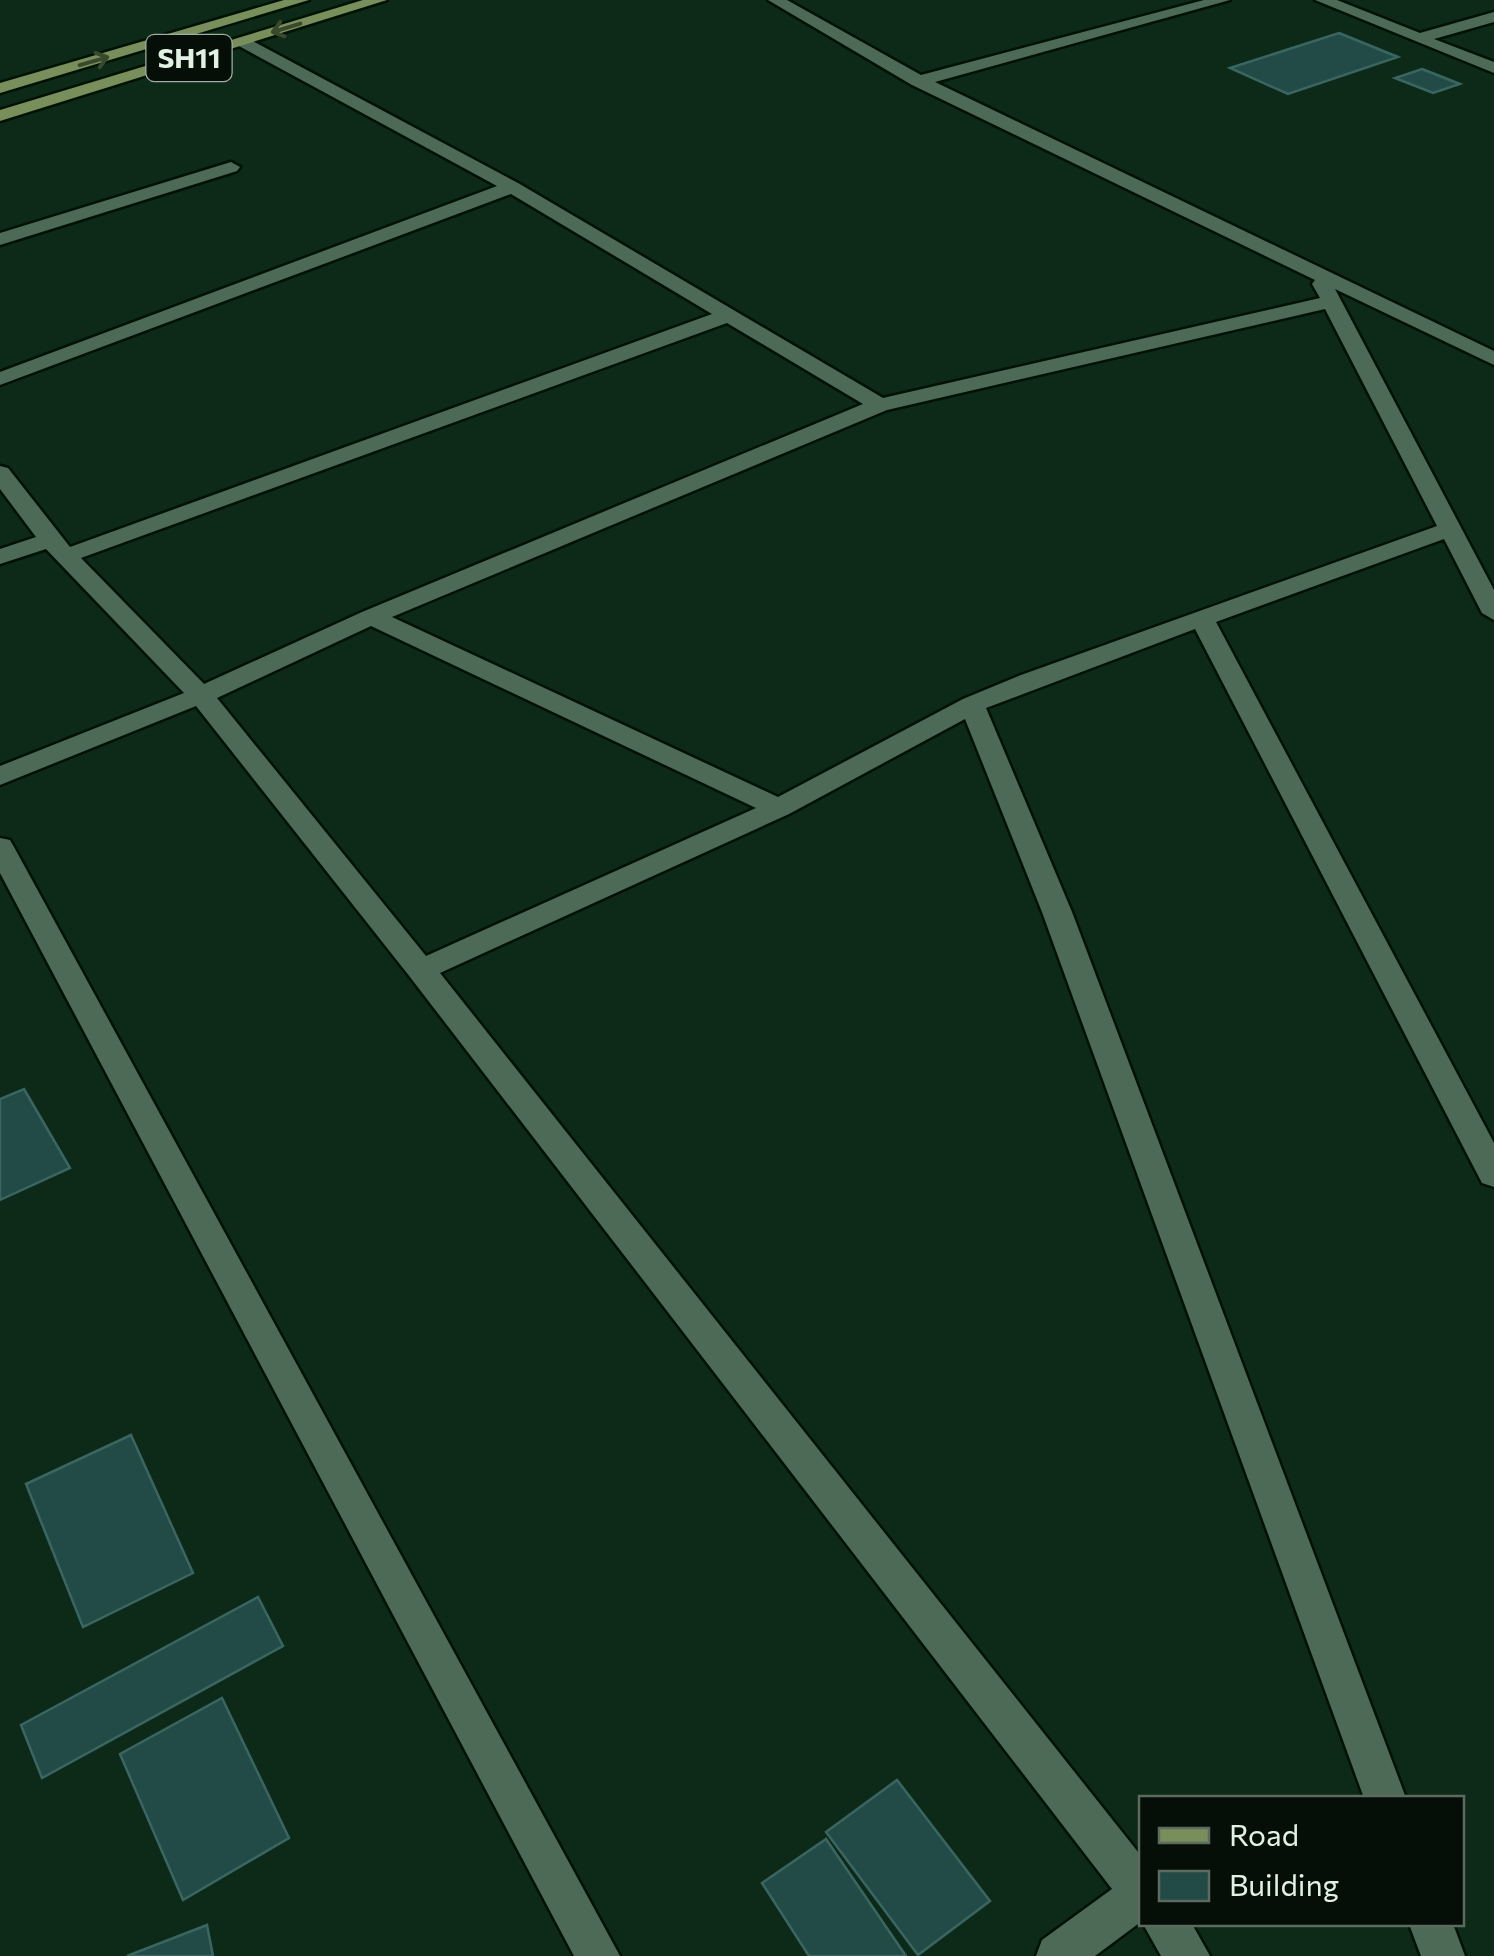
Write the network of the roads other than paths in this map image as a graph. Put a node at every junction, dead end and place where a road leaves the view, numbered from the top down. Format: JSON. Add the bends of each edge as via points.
{"nodes":[{"id":1,"x":300,"y":0,"type":"edge"},
{"id":2,"x":379,"y":0,"type":"edge"},
{"id":3,"x":776,"y":0,"type":"edge"},
{"id":4,"x":1222,"y":0,"type":"edge"},
{"id":5,"x":1323,"y":0,"type":"edge"},
{"id":6,"x":1494,"y":17,"type":"edge"},
{"id":7,"x":1420,"y":38,"type":"junction"},
{"id":8,"x":243,"y":42,"type":"junction"},
{"id":9,"x":1494,"y":68,"type":"edge"},
{"id":10,"x":918,"y":81,"type":"junction"},
{"id":11,"x":0,"y":88,"type":"edge"},
{"id":12,"x":0,"y":116,"type":"edge"},
{"id":13,"x":231,"y":167,"type":"dead end"},
{"id":14,"x":512,"y":186,"type":"junction"},
{"id":15,"x":0,"y":239,"type":"edge"},
{"id":16,"x":1317,"y":272,"type":"junction"},
{"id":17,"x":1330,"y":302,"type":"junction"},
{"id":18,"x":729,"y":314,"type":"junction"},
{"id":19,"x":1494,"y":358,"type":"edge"},
{"id":20,"x":0,"y":379,"type":"edge"},
{"id":21,"x":880,"y":405,"type":"junction"},
{"id":22,"x":0,"y":473,"type":"edge"},
{"id":23,"x":1448,"y":530,"type":"junction"},
{"id":24,"x":58,"y":548,"type":"junction"},
{"id":25,"x":0,"y":556,"type":"edge"},
{"id":26,"x":1494,"y":613,"type":"edge"},
{"id":27,"x":371,"y":617,"type":"junction"},
{"id":28,"x":1202,"y":618,"type":"junction"},
{"id":29,"x":201,"y":695,"type":"junction"},
{"id":30,"x":972,"y":704,"type":"junction"},
{"id":31,"x":0,"y":776,"type":"edge"},
{"id":32,"x":779,"y":808,"type":"junction"},
{"id":33,"x":0,"y":847,"type":"edge"},
{"id":34,"x":421,"y":970,"type":"junction"},
{"id":35,"x":1494,"y":1174,"type":"edge"},
{"id":36,"x":1384,"y":1796,"type":"edge"},
{"id":37,"x":1139,"y":1889,"type":"edge"},
{"id":38,"x":1139,"y":1895,"type":"edge"},
{"id":39,"x":1166,"y":1926,"type":"edge"},
{"id":40,"x":1432,"y":1926,"type":"edge"},
{"id":41,"x":598,"y":1956,"type":"edge"},
{"id":42,"x":1058,"y":1956,"type":"edge"},
{"id":43,"x":1188,"y":1956,"type":"edge"},
{"id":44,"x":1443,"y":1956,"type":"edge"}],
"edges":[{"from":11,"to":1,"type":"main road","number":"SH11","one_way":true},
{"from":2,"to":8,"type":"main road","number":"SH11","one_way":true},
{"from":3,"to":10,"type":"street"},
{"from":4,"to":10,"type":"street"},
{"from":5,"to":7,"type":"street"},
{"from":6,"to":7,"type":"street"},
{"from":7,"to":9,"type":"street"},
{"from":8,"to":12,"type":"main road","number":"SH11"},
{"from":8,"to":14,"type":"street"},
{"from":10,"to":16,"type":"street"},
{"from":13,"to":15,"type":"street"},
{"from":14,"to":18,"type":"street"},
{"from":14,"to":20,"type":"street"},
{"from":16,"to":17,"type":"street"},
{"from":16,"to":19,"type":"street"},
{"from":17,"to":21,"type":"street"},
{"from":17,"to":23,"type":"street"},
{"from":18,"to":21,"type":"street"},
{"from":18,"to":24,"type":"street"},
{"from":21,"to":27,"type":"street"},
{"from":22,"to":24,"type":"street"},
{"from":23,"to":26,"type":"street"},
{"from":23,"to":28,"type":"street"},
{"from":24,"to":25,"type":"street"},
{"from":24,"to":29,"type":"street"},
{"from":27,"to":29,"type":"street"},
{"from":27,"to":32,"type":"street"},
{"from":28,"to":30,"type":"street"},
{"from":28,"to":35,"type":"street"},
{"from":29,"to":31,"type":"street"},
{"from":29,"to":34,"type":"street"},
{"from":30,"to":32,"type":"street"},
{"from":30,"to":36,"type":"street","via":[[1057,912]]},
{"from":32,"to":34,"type":"street"},
{"from":33,"to":41,"type":"street"},
{"from":34,"to":37,"type":"street"},
{"from":38,"to":42,"type":"street"},
{"from":39,"to":43,"type":"street"},
{"from":40,"to":44,"type":"street"}]}
